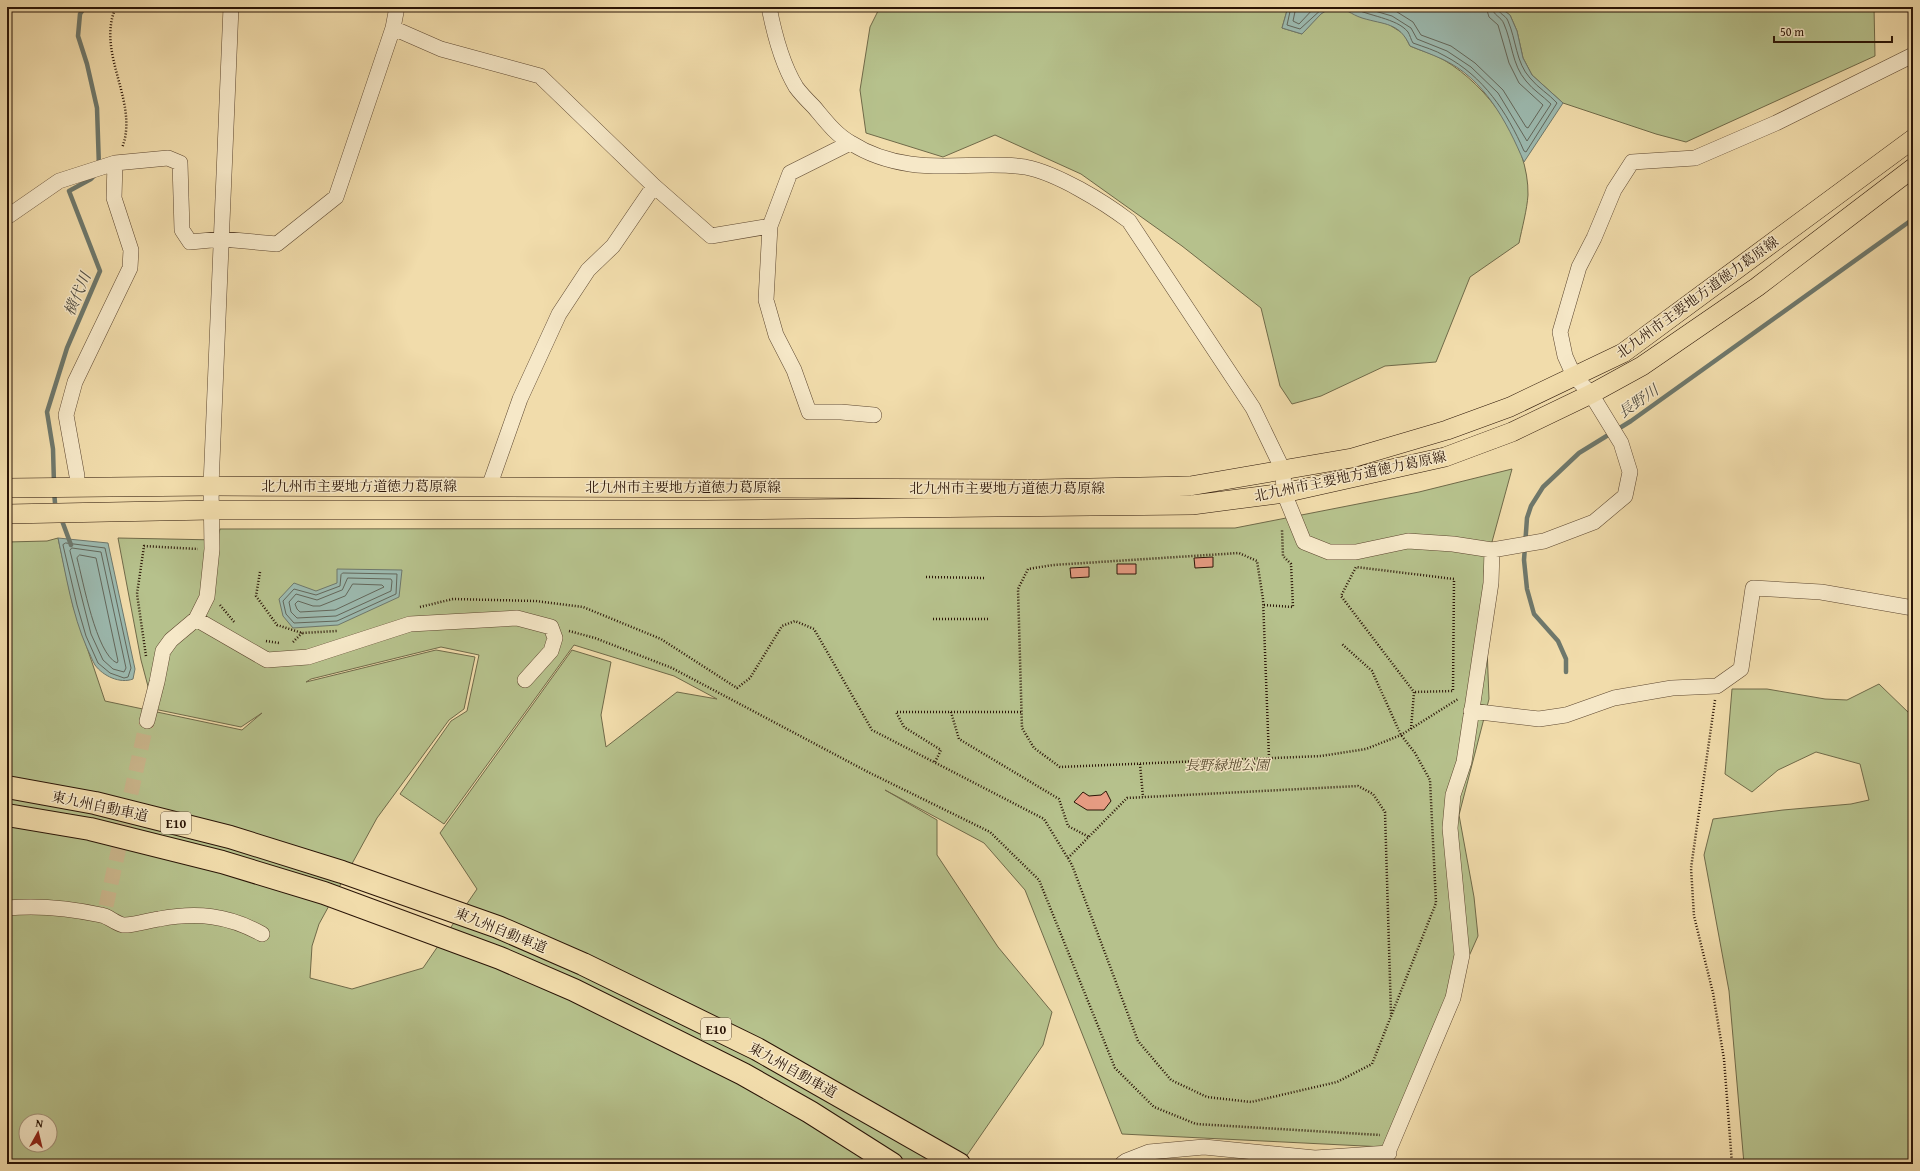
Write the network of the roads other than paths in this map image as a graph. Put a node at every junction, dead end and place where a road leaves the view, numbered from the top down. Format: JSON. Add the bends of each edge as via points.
{"nodes":[{"id":1,"x":231,"y":7,"type":"edge"},
{"id":2,"x":397,"y":7,"type":"edge"},
{"id":3,"x":770,"y":14,"type":"edge"},
{"id":4,"x":393,"y":28,"type":"junction"},
{"id":5,"x":1913,"y":55,"type":"edge"},
{"id":6,"x":1913,"y":139,"type":"edge"},
{"id":7,"x":850,"y":143,"type":"junction"},
{"id":8,"x":115,"y":163,"type":"junction"},
{"id":9,"x":1913,"y":168,"type":"edge"},
{"id":10,"x":654,"y":186,"type":"junction"},
{"id":11,"x":7,"y":217,"type":"edge"},
{"id":12,"x":770,"y":226,"type":"junction"},
{"id":13,"x":222,"y":240,"type":"junction"},
{"id":14,"x":1574,"y":376,"type":"junction"},
{"id":15,"x":1591,"y":394,"type":"junction"},
{"id":16,"x":874,"y":415,"type":"dead end"},
{"id":17,"x":1283,"y":470,"type":"junction"},
{"id":18,"x":77,"y":476,"type":"dead end"},
{"id":19,"x":211,"y":486,"type":"junction"},
{"id":20,"x":489,"y":487,"type":"junction"},
{"id":21,"x":7,"y":488,"type":"edge"},
{"id":22,"x":1284,"y":493,"type":"junction"},
{"id":23,"x":211,"y":510,"type":"junction"},
{"id":24,"x":7,"y":514,"type":"edge"},
{"id":25,"x":1492,"y":550,"type":"junction"},
{"id":26,"x":1913,"y":608,"type":"edge"},
{"id":27,"x":196,"y":620,"type":"junction"},
{"id":28,"x":524,"y":680,"type":"dead end"},
{"id":29,"x":1471,"y":711,"type":"junction"},
{"id":30,"x":147,"y":721,"type":"tunnel mouth"},
{"id":31,"x":7,"y":787,"type":"edge"},
{"id":32,"x":7,"y":815,"type":"edge"},
{"id":33,"x":7,"y":908,"type":"edge"},
{"id":34,"x":262,"y":934,"type":"dead end"},
{"id":35,"x":1386,"y":1158,"type":"edge"},
{"id":36,"x":892,"y":1164,"type":"edge"},
{"id":37,"x":959,"y":1164,"type":"edge"},
{"id":38,"x":1122,"y":1164,"type":"edge"}],
"edges":[{"from":1,"to":13,"type":"street"},
{"from":2,"to":4,"type":"street"},
{"from":3,"to":7,"type":"street","via":[[787,69],[797,87],[829,124]]},
{"from":4,"to":10,"type":"street","via":[[441,49],[540,76]]},
{"from":4,"to":13,"type":"street","via":[[336,197],[277,244]]},
{"from":5,"to":14,"type":"street","via":[[1776,123],[1695,158],[1632,162],[1614,190],[1579,266],[1560,332],[1565,356]]},
{"from":6,"to":14,"type":"main road","name":"北九州市主要地方道徳力葛原線","via":[[1623,353]]},
{"from":7,"to":12,"type":"street","via":[[790,173]]},
{"from":7,"to":17,"type":"street","via":[[886,158],[910,164],[1026,167],[1070,185],[1123,216],[1129,221],[1253,408]]},
{"from":8,"to":11,"type":"street","via":[[59,181]]},
{"from":8,"to":13,"type":"street","via":[[168,158],[180,163],[182,230],[190,242]]},
{"from":8,"to":18,"type":"street","via":[[114,198],[131,250],[130,268],[75,382],[66,415]]},
{"from":9,"to":15,"type":"main road","name":"北九州市主要地方道徳力葛原線","via":[[1757,287],[1642,366]]},
{"from":10,"to":12,"type":"street","via":[[711,236]]},
{"from":10,"to":20,"type":"street","via":[[613,246],[588,270],[559,314],[520,399]]},
{"from":12,"to":16,"type":"street","via":[[766,300],[776,335],[794,370],[809,412]]},
{"from":13,"to":19,"type":"street"},
{"from":14,"to":15,"type":"street"},
{"from":14,"to":17,"type":"main road","name":"北九州市主要地方道徳力葛原線","via":[[1510,407],[1447,430],[1352,458]]},
{"from":15,"to":22,"type":"main road","name":"北九州市主要地方道徳力葛原線","via":[[1512,432],[1445,457]]},
{"from":15,"to":25,"type":"street","via":[[1621,443],[1630,472],[1625,496],[1594,522],[1544,541]]},
{"from":17,"to":20,"type":"main road","name":"北九州市主要地方道徳力葛原線","via":[[1190,486],[1041,489]]},
{"from":17,"to":22,"type":"street"},
{"from":19,"to":20,"type":"main road","name":"北九州市主要地方道徳力葛原線"},
{"from":19,"to":21,"type":"main road","name":"北九州市主要地方道徳力葛原線"},
{"from":19,"to":23,"type":"street"},
{"from":22,"to":23,"type":"main road","name":"北九州市主要地方道徳力葛原線","via":[[1192,505],[736,510]]},
{"from":22,"to":25,"type":"street","via":[[1304,542],[1328,552],[1356,552],[1408,541]]},
{"from":23,"to":24,"type":"main road","name":"北九州市主要地方道徳力葛原線"},
{"from":23,"to":27,"type":"street","via":[[212,549],[207,597]]},
{"from":25,"to":29,"type":"street","via":[[1491,583]]},
{"from":26,"to":29,"type":"street","via":[[1821,592],[1753,588],[1741,669],[1717,686],[1672,688],[1614,698],[1566,715],[1539,719]]},
{"from":27,"to":28,"type":"street","via":[[267,660],[308,657],[410,624],[517,618],[551,627],[555,638],[551,651]]},
{"from":27,"to":30,"type":"street","via":[[163,651]]},
{"from":29,"to":35,"type":"street","via":[[1464,762],[1453,795],[1450,828],[1462,955],[1453,998]]},
{"from":31,"to":37,"type":"highway","name":"東九州自動車道","number":"E10","via":[[95,803],[222,835],[342,872],[498,927],[583,964],[757,1049]]},
{"from":32,"to":36,"type":"highway","name":"東九州自動車道","number":"E10","via":[[90,829],[214,860],[324,893],[500,958],[574,990],[743,1074],[810,1112]]},
{"from":33,"to":34,"type":"street","via":[[104,910],[124,925],[166,917],[224,917]]},
{"from":35,"to":38,"type":"street","via":[[1315,1158],[1204,1147],[1149,1152],[1126,1160]]}]}
